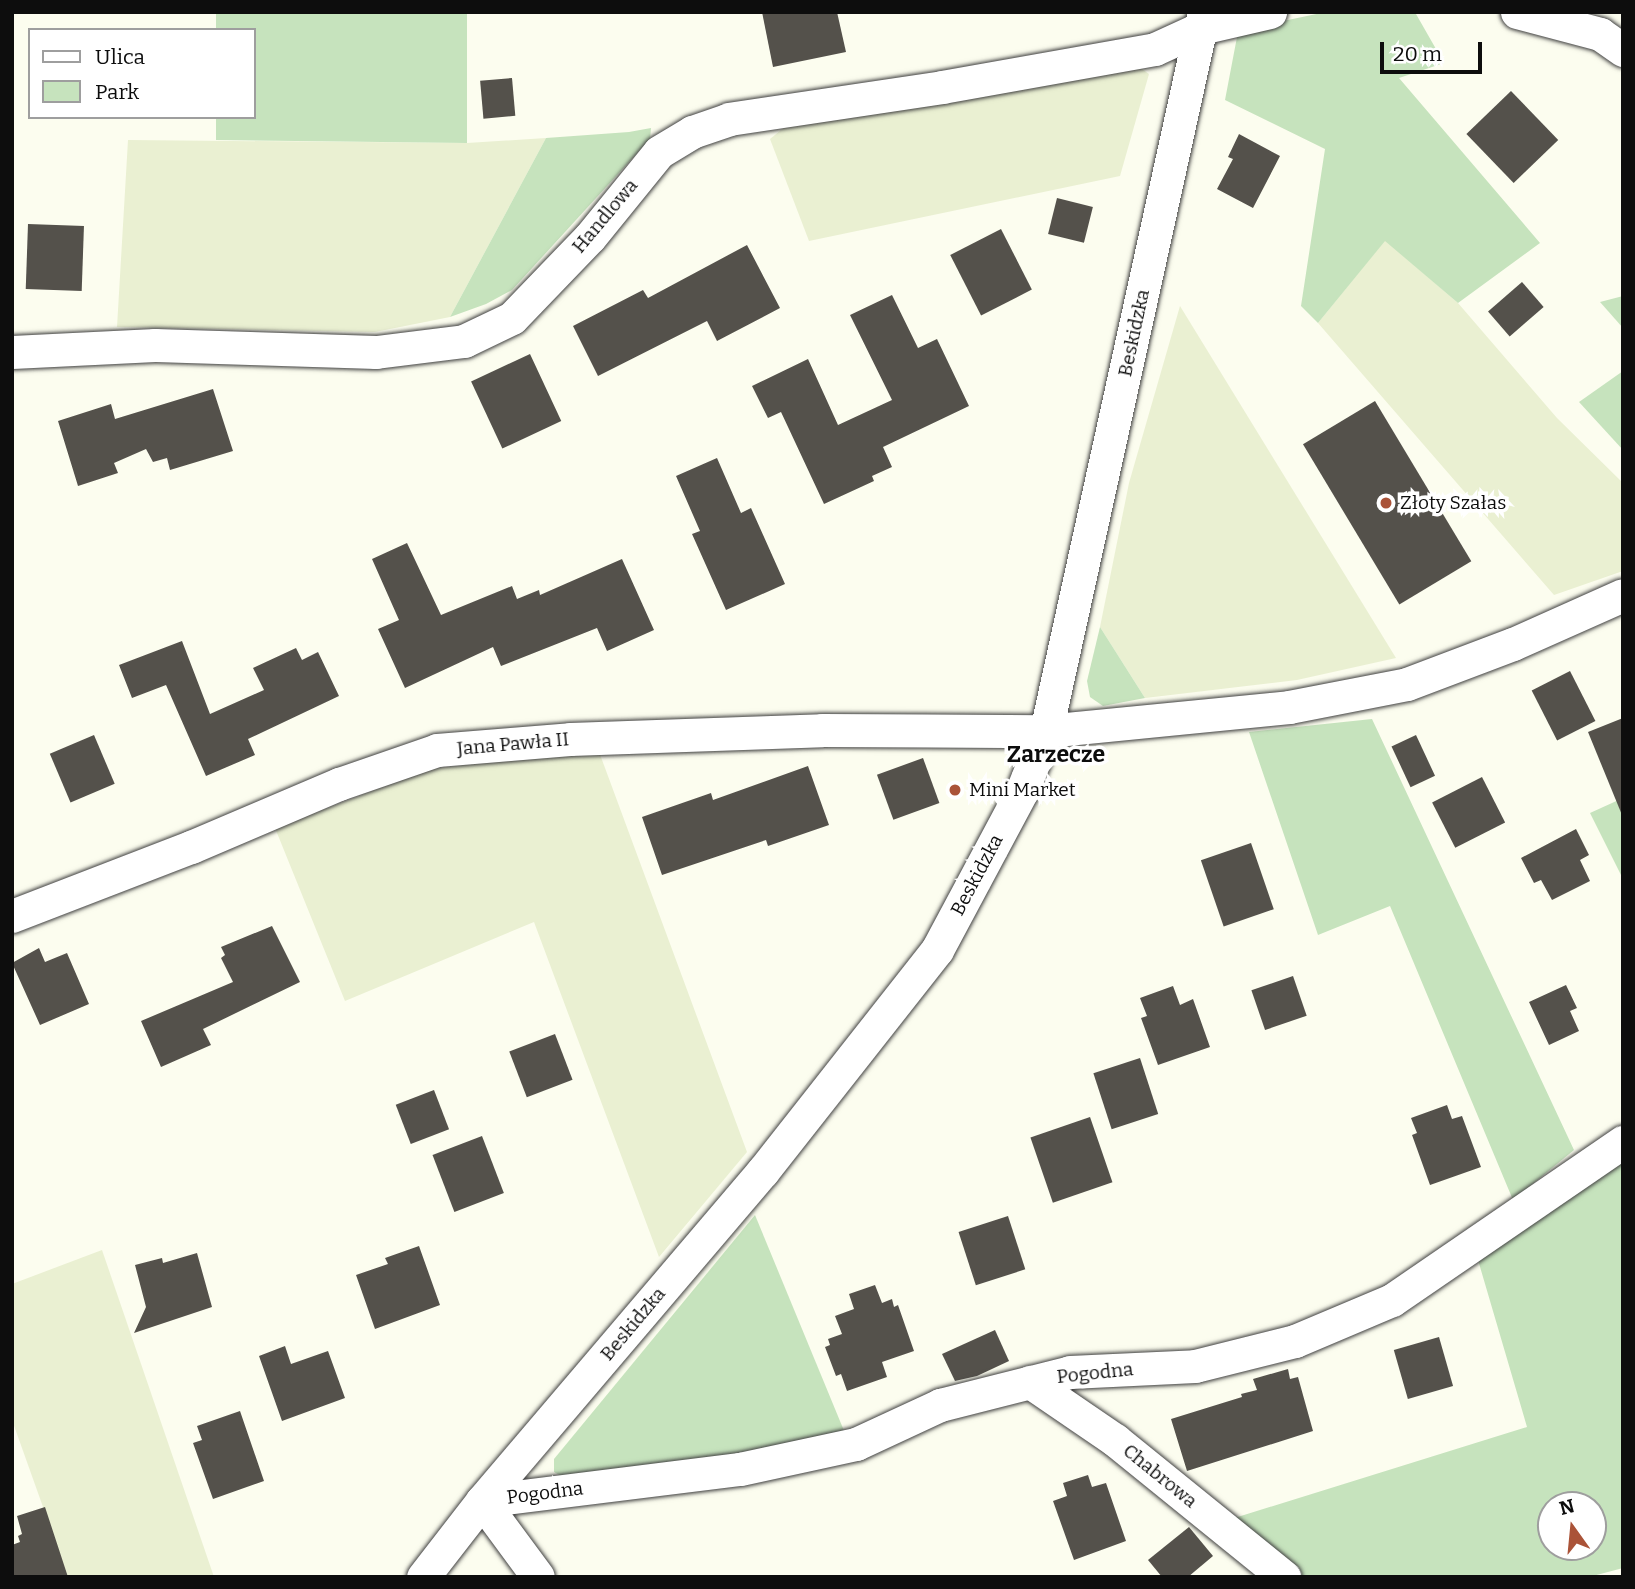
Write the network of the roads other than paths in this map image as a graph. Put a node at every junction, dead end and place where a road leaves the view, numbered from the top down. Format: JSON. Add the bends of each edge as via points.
{"nodes":[{"id":1,"x":1270,"y":12,"type":"edge"},
{"id":2,"x":1517,"y":12,"type":"edge"},
{"id":3,"x":1203,"y":20,"type":"edge"},
{"id":4,"x":1623,"y":50,"type":"edge"},
{"id":5,"x":12,"y":352,"type":"edge"},
{"id":6,"x":1623,"y":595,"type":"edge"},
{"id":7,"x":1046,"y":731,"type":"junction"},
{"id":8,"x":12,"y":916,"type":"edge"},
{"id":9,"x":1623,"y":1142,"type":"edge"},
{"id":10,"x":1030,"y":1382,"type":"junction"},
{"id":11,"x":482,"y":1500,"type":"junction"},
{"id":12,"x":423,"y":1577,"type":"edge"},
{"id":13,"x":538,"y":1577,"type":"edge"},
{"id":14,"x":1284,"y":1577,"type":"edge"}],
"edges":[{"from":1,"to":3,"type":"street","name":"Handlowa"},
{"from":2,"to":4,"type":"street","via":[[1600,34]]},
{"from":3,"to":5,"type":"street","name":"Handlowa","via":[[1155,48],[729,119],[692,132],[659,152],[590,237],[512,318],[464,341],[376,352],[155,345]]},
{"from":3,"to":7,"type":"street","name":"Beskidzka"},
{"from":6,"to":7,"type":"street","name":"Jana Pawła II","via":[[1407,684],[1289,707]]},
{"from":7,"to":8,"type":"street","name":"Jana Pawła II","via":[[822,730],[570,739],[437,750],[339,784]]},
{"from":7,"to":11,"type":"street","name":"Beskidzka","via":[[1022,790],[937,950],[763,1171]]},
{"from":9,"to":10,"type":"street","name":"Pogodna","via":[[1392,1300],[1295,1341],[1195,1366],[1070,1372]]},
{"from":10,"to":11,"type":"street","name":"Pogodna","via":[[940,1405],[856,1444],[740,1469]]},
{"from":10,"to":14,"type":"street","name":"Chabrowa","via":[[1115,1440]]},
{"from":11,"to":12,"type":"street","name":"Beskidzka"},
{"from":11,"to":13,"type":"street"}]}
